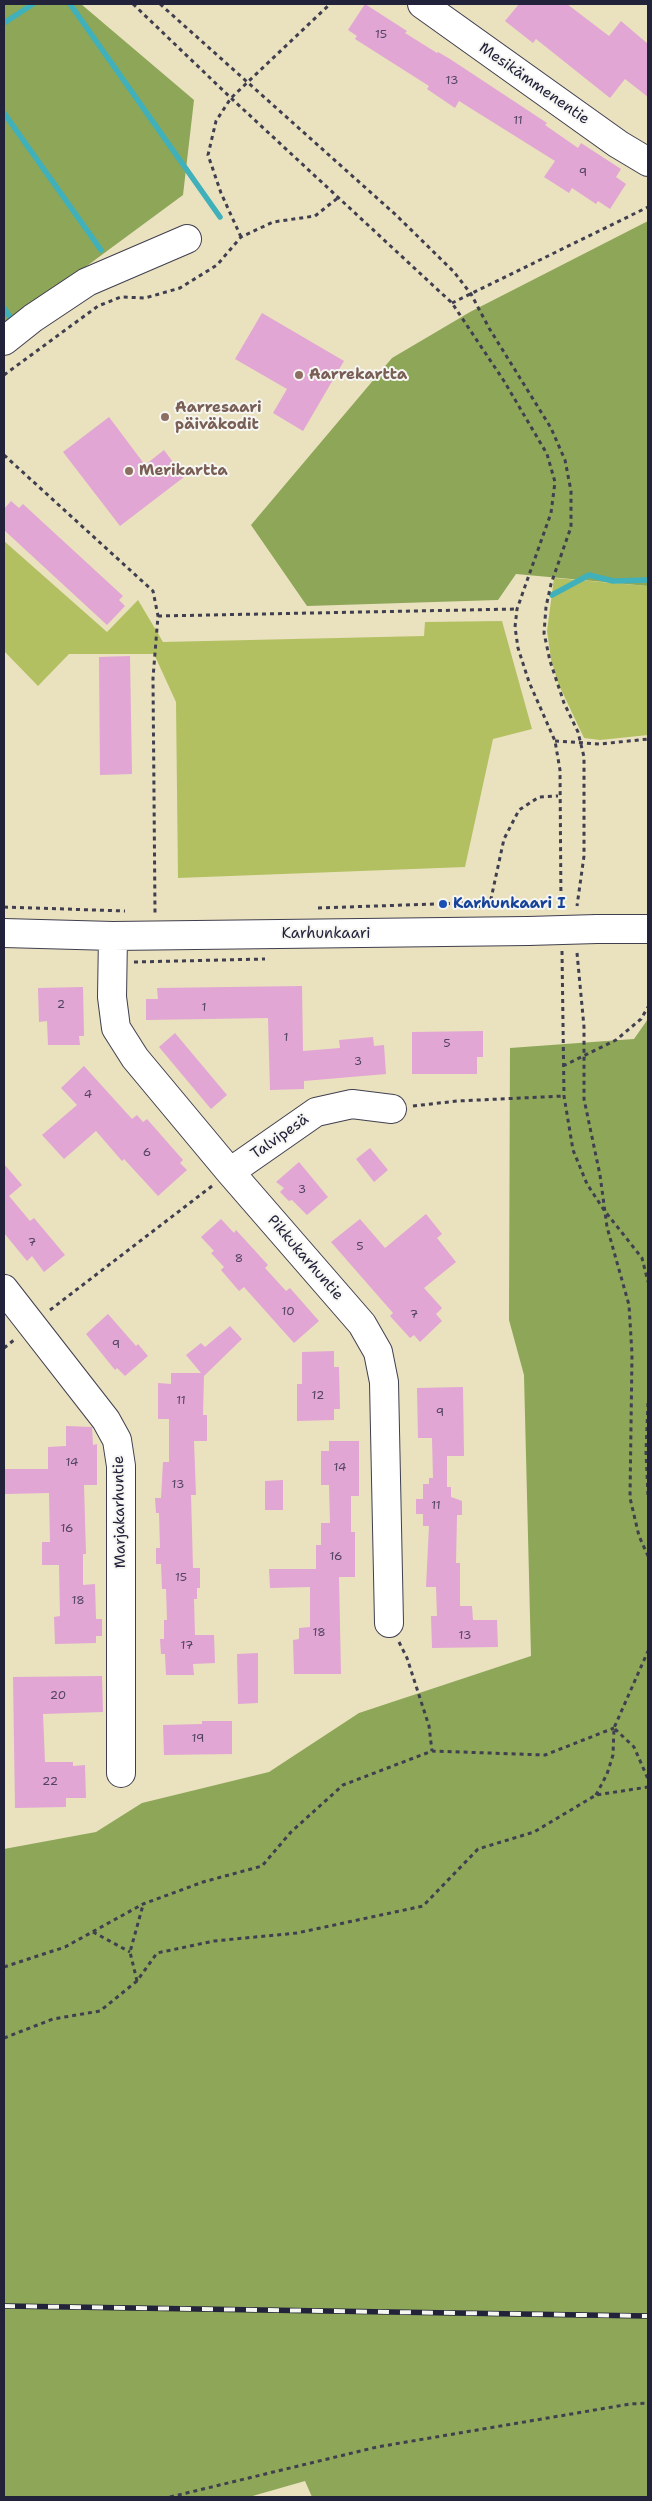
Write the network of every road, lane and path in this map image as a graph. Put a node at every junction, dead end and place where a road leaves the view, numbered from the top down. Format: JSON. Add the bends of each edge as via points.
{"nodes":[{"id":1,"x":133,"y":4,"type":"edge"},
{"id":2,"x":160,"y":4,"type":"edge"},
{"id":3,"x":330,"y":4,"type":"edge"},
{"id":4,"x":422,"y":4,"type":"edge"},
{"id":5,"x":247,"y":83,"type":"junction"},
{"id":6,"x":230,"y":98,"type":"junction"},
{"id":7,"x":648,"y":162,"type":"edge"},
{"id":8,"x":339,"y":197,"type":"junction"},
{"id":9,"x":648,"y":207,"type":"edge"},
{"id":10,"x":242,"y":237,"type":"junction"},
{"id":11,"x":188,"y":240,"type":"dead end"},
{"id":12,"x":471,"y":294,"type":"junction"},
{"id":13,"x":452,"y":303,"type":"junction"},
{"id":14,"x":4,"y":341,"type":"edge"},
{"id":15,"x":4,"y":376,"type":"edge"},
{"id":16,"x":4,"y":455,"type":"edge"},
{"id":17,"x":517,"y":609,"type":"junction"},
{"id":18,"x":158,"y":616,"type":"junction"},
{"id":19,"x":648,"y":739,"type":"edge"},
{"id":20,"x":555,"y":741,"type":"junction"},
{"id":21,"x":580,"y":743,"type":"junction"},
{"id":22,"x":558,"y":796,"type":"junction"},
{"id":23,"x":4,"y":907,"type":"edge"},
{"id":24,"x":313,"y":908,"type":"dead end"},
{"id":25,"x":489,"y":908,"type":"junction"},
{"id":26,"x":497,"y":909,"type":"dead end"},
{"id":27,"x":130,"y":911,"type":"dead end"},
{"id":28,"x":147,"y":911,"type":"dead end"},
{"id":29,"x":155,"y":911,"type":"junction"},
{"id":30,"x":164,"y":911,"type":"dead end"},
{"id":31,"x":561,"y":912,"type":"dead end"},
{"id":32,"x":577,"y":912,"type":"dead end"},
{"id":33,"x":648,"y":928,"type":"edge"},
{"id":34,"x":4,"y":932,"type":"edge"},
{"id":35,"x":113,"y":936,"type":"junction"},
{"id":36,"x":587,"y":938,"type":"junction"},
{"id":37,"x":562,"y":941,"type":"dead end"},
{"id":38,"x":648,"y":1007,"type":"edge"},
{"id":39,"x":584,"y":1057,"type":"junction"},
{"id":40,"x":563,"y":1066,"type":"junction"},
{"id":41,"x":564,"y":1096,"type":"junction"},
{"id":42,"x":392,"y":1109,"type":"joint"},
{"id":43,"x":230,"y":1172,"type":"junction"},
{"id":44,"x":604,"y":1210,"type":"junction"},
{"id":45,"x":642,"y":1258,"type":"junction"},
{"id":46,"x":648,"y":1258,"type":"edge"},
{"id":47,"x":648,"y":1282,"type":"edge"},
{"id":48,"x":4,"y":1289,"type":"edge"},
{"id":49,"x":33,"y":1324,"type":"junction"},
{"id":50,"x":4,"y":1348,"type":"edge"},
{"id":51,"x":648,"y":1403,"type":"edge"},
{"id":52,"x":648,"y":1496,"type":"edge"},
{"id":53,"x":648,"y":1556,"type":"edge"},
{"id":54,"x":389,"y":1623,"type":"joint"},
{"id":55,"x":648,"y":1651,"type":"edge"},
{"id":56,"x":614,"y":1728,"type":"junction"},
{"id":57,"x":432,"y":1751,"type":"junction"},
{"id":58,"x":121,"y":1773,"type":"dead end"},
{"id":59,"x":648,"y":1779,"type":"edge"},
{"id":60,"x":648,"y":1788,"type":"edge"},
{"id":61,"x":596,"y":1795,"type":"junction"},
{"id":62,"x":143,"y":1904,"type":"junction"},
{"id":63,"x":93,"y":1932,"type":"junction"},
{"id":64,"x":130,"y":1952,"type":"junction"},
{"id":65,"x":4,"y":1967,"type":"edge"},
{"id":66,"x":137,"y":1981,"type":"junction"},
{"id":67,"x":4,"y":2038,"type":"edge"},
{"id":68,"x":648,"y":2403,"type":"edge"},
{"id":69,"x":170,"y":2497,"type":"edge"}],
"edges":[{"from":1,"to":6,"type":"path"},
{"from":2,"to":5,"type":"path"},
{"from":3,"to":5,"type":"path"},
{"from":4,"to":7,"type":"street","name":"Mesikämmenentie"},
{"from":5,"to":6,"type":"path"},
{"from":5,"to":12,"type":"path","via":[[396,215],[454,272]]},
{"from":6,"to":8,"type":"path"},
{"from":6,"to":10,"type":"path","via":[[216,121],[208,155],[221,193]]},
{"from":8,"to":10,"type":"path","via":[[315,216],[273,222]]},
{"from":8,"to":13,"type":"path"},
{"from":9,"to":12,"type":"path"},
{"from":10,"to":15,"type":"path","via":[[217,266],[180,288],[145,298],[121,297],[98,306]]},
{"from":11,"to":14,"type":"street","via":[[87,282]]},
{"from":12,"to":13,"type":"path"},
{"from":12,"to":21,"type":"path","via":[[551,428],[565,460],[571,491],[571,527],[551,584],[544,633],[550,661]]},
{"from":13,"to":17,"type":"path","via":[[547,454],[555,482],[551,513]]},
{"from":16,"to":18,"type":"path","via":[[153,591]]},
{"from":17,"to":18,"type":"path"},
{"from":17,"to":20,"type":"path","via":[[518,648]]},
{"from":18,"to":29,"type":"path","via":[[153,697]]},
{"from":19,"to":21,"type":"path"},
{"from":20,"to":21,"type":"path"},
{"from":20,"to":22,"type":"path","via":[[560,770]]},
{"from":21,"to":32,"type":"path","via":[[585,777],[584,856]]},
{"from":22,"to":25,"type":"path","via":[[539,798],[518,810],[504,839]]},
{"from":22,"to":31,"type":"path"},
{"from":23,"to":27,"type":"path"},
{"from":24,"to":25,"type":"path","via":[[463,903]]},
{"from":25,"to":26,"type":"path"},
{"from":28,"to":29,"type":"path"},
{"from":29,"to":30,"type":"path"},
{"from":33,"to":36,"type":"street","name":"Karhunkaari"},
{"from":34,"to":35,"type":"street","name":"Karhunkaari"},
{"from":35,"to":36,"type":"street","name":"Karhunkaari","bridge":true,"via":[[528,931]]},
{"from":35,"to":43,"type":"street","name":"Pikkukarhuntie","via":[[112,997],[116,1028],[135,1058]]},
{"from":36,"to":39,"type":"path"},
{"from":37,"to":40,"type":"path"},
{"from":38,"to":39,"type":"path","via":[[641,1019],[616,1040]]},
{"from":39,"to":40,"type":"path"},
{"from":39,"to":44,"type":"path","via":[[584,1099]]},
{"from":40,"to":41,"type":"path"},
{"from":41,"to":42,"type":"path","via":[[457,1101]]},
{"from":41,"to":44,"type":"path","via":[[572,1150],[587,1184]]},
{"from":42,"to":43,"type":"street","name":"Talvipesä","via":[[352,1104],[316,1112]]},
{"from":43,"to":49,"type":"path"},
{"from":43,"to":54,"type":"street","name":"Pikkukarhuntie","via":[[362,1324],[378,1352],[384,1382]]},
{"from":44,"to":45,"type":"path"},
{"from":44,"to":53,"type":"path","via":[[629,1305],[632,1354],[630,1498],[639,1536]]},
{"from":45,"to":46,"type":"path"},
{"from":45,"to":47,"type":"path"},
{"from":48,"to":49,"type":"street","name":"Marjakarhuntie"},
{"from":49,"to":50,"type":"path"},
{"from":49,"to":58,"type":"street","name":"Marjakarhuntie","via":[[106,1420],[117,1440],[121,1466]]},
{"from":51,"to":52,"type":"path"},
{"from":54,"to":57,"type":"path","via":[[407,1658],[429,1726]]},
{"from":55,"to":56,"type":"path"},
{"from":56,"to":57,"type":"path","via":[[545,1754]]},
{"from":56,"to":59,"type":"path","via":[[634,1746]]},
{"from":56,"to":61,"type":"path","via":[[613,1755]]},
{"from":57,"to":62,"type":"path","via":[[343,1785],[291,1832],[262,1866],[203,1882]]},
{"from":60,"to":61,"type":"path"},
{"from":61,"to":66,"type":"path","via":[[534,1832],[478,1849],[423,1906],[297,1933],[214,1942],[157,1953]]},
{"from":62,"to":63,"type":"path"},
{"from":62,"to":64,"type":"path"},
{"from":63,"to":64,"type":"path"},
{"from":63,"to":65,"type":"path","via":[[65,1947]]},
{"from":64,"to":66,"type":"path"},
{"from":66,"to":67,"type":"path","via":[[100,2011],[53,2019]]},
{"from":68,"to":69,"type":"path","via":[[377,2447]]}]}
